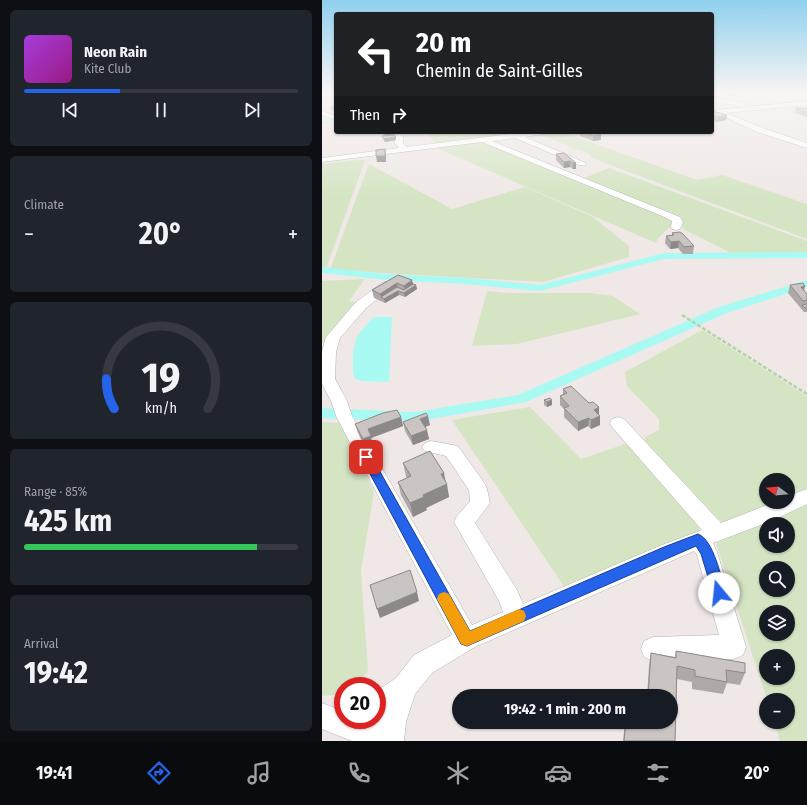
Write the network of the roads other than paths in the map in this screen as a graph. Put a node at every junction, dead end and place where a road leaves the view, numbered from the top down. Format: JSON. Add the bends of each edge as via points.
{"nodes":[{"id":1,"x":746,"y":127,"type":"edge"},
{"id":2,"x":751,"y":127,"type":"edge"},
{"id":3,"x":513,"y":134,"type":"edge"},
{"id":4,"x":758,"y":134,"type":"dead end"},
{"id":5,"x":399,"y":136,"type":"dead end"},
{"id":6,"x":483,"y":140,"type":"junction"},
{"id":7,"x":807,"y":146,"type":"edge"},
{"id":8,"x":405,"y":150,"type":"junction"},
{"id":9,"x":322,"y":160,"type":"edge"},
{"id":10,"x":582,"y":163,"type":"dead end"},
{"id":11,"x":676,"y":227,"type":"dead end"},
{"id":12,"x":386,"y":286,"type":"edge"},
{"id":13,"x":618,"y":423,"type":"dead end"},
{"id":14,"x":431,"y":447,"type":"dead end"},
{"id":15,"x":807,"y":496,"type":"edge"},
{"id":16,"x":708,"y":536,"type":"junction"},
{"id":17,"x":516,"y":617,"type":"junction"},
{"id":18,"x":467,"y":639,"type":"junction"},
{"id":19,"x":653,"y":649,"type":"dead end"},
{"id":20,"x":405,"y":686,"type":"junction"},
{"id":21,"x":322,"y":716,"type":"edge"},
{"id":22,"x":371,"y":730,"type":"edge"},
{"id":23,"x":390,"y":741,"type":"edge"}],
"edges":[{"from":1,"to":4,"type":"street"},
{"from":2,"to":7,"type":"street"},
{"from":3,"to":6,"type":"street"},
{"from":3,"to":10,"type":"street"},
{"from":5,"to":8,"type":"street","via":[[399,144]]},
{"from":6,"to":8,"type":"street"},
{"from":6,"to":11,"type":"street","via":[[665,214],[676,219]]},
{"from":8,"to":9,"type":"street"},
{"from":12,"to":18,"type":"street","via":[[361,305],[333,337],[327,379],[344,416]]},
{"from":13,"to":16,"type":"street","via":[[699,511]]},
{"from":14,"to":17,"type":"street","via":[[452,451],[478,489],[480,503],[464,522],[509,597]]},
{"from":15,"to":16,"type":"street"},
{"from":16,"to":17,"type":"street"},
{"from":16,"to":19,"type":"street","via":[[707,552],[734,647]]},
{"from":17,"to":18,"type":"street"},
{"from":18,"to":20,"type":"street","via":[[423,664]]},
{"from":20,"to":22,"type":"street","via":[[385,701]]},
{"from":20,"to":23,"type":"street","via":[[393,722]]},
{"from":21,"to":22,"type":"street"}]}
